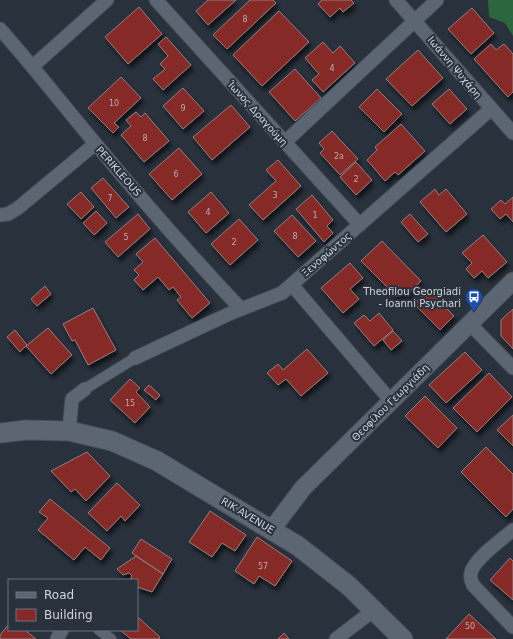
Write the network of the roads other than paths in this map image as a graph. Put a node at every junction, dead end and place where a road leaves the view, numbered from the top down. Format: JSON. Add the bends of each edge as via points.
{"nodes":[{"id":1,"x":107,"y":0,"type":"edge"},
{"id":2,"x":156,"y":0,"type":"edge"},
{"id":3,"x":396,"y":0,"type":"edge"},
{"id":4,"x":437,"y":0,"type":"edge"},
{"id":5,"x":416,"y":20,"type":"junction"},
{"id":6,"x":0,"y":29,"type":"edge"},
{"id":7,"x":33,"y":66,"type":"junction"},
{"id":8,"x":491,"y":109,"type":"junction"},
{"id":9,"x":513,"y":133,"type":"edge"},
{"id":10,"x":285,"y":142,"type":"junction"},
{"id":11,"x":95,"y":144,"type":"junction"},
{"id":12,"x":0,"y":215,"type":"edge"},
{"id":13,"x":360,"y":225,"type":"junction"},
{"id":14,"x":513,"y":281,"type":"edge"},
{"id":15,"x":292,"y":285,"type":"junction"},
{"id":16,"x":241,"y":309,"type":"junction"},
{"id":17,"x":470,"y":324,"type":"junction"},
{"id":18,"x":135,"y":358,"type":"joint"},
{"id":19,"x":513,"y":368,"type":"edge"},
{"id":20,"x":85,"y":388,"type":"joint"},
{"id":21,"x":391,"y":401,"type":"junction"},
{"id":22,"x":69,"y":431,"type":"junction"},
{"id":23,"x":0,"y":433,"type":"edge"},
{"id":24,"x":272,"y":529,"type":"junction"},
{"id":25,"x":513,"y":530,"type":"edge"},
{"id":26,"x":374,"y":610,"type":"junction"},
{"id":27,"x":513,"y":627,"type":"edge"},
{"id":28,"x":100,"y":631,"type":"edge"},
{"id":29,"x":111,"y":639,"type":"edge"},
{"id":30,"x":336,"y":639,"type":"edge"},
{"id":31,"x":403,"y":639,"type":"edge"}],
"edges":[{"from":1,"to":7,"type":"street"},
{"from":2,"to":10,"type":"street","name":"Ίωνος Δραγούμη"},
{"from":3,"to":5,"type":"street","name":"Ιωάννη Ψυχάρη"},
{"from":4,"to":5,"type":"street"},
{"from":5,"to":8,"type":"street","name":"Ιωάννη Ψυχάρη"},
{"from":5,"to":10,"type":"street"},
{"from":6,"to":7,"type":"street","name":"PERIKLEOUS"},
{"from":7,"to":11,"type":"street","name":"PERIKLEOUS"},
{"from":8,"to":9,"type":"street","name":"Ιωάννη Ψυχάρη"},
{"from":8,"to":13,"type":"street","name":"Ξενοφώντος"},
{"from":10,"to":13,"type":"street","name":"Ίωνος Δραγούμη"},
{"from":11,"to":12,"type":"street","via":[[18,208]]},
{"from":11,"to":16,"type":"street","name":"PERIKLEOUS"},
{"from":13,"to":15,"type":"street","name":"Ξενοφώντος"},
{"from":14,"to":17,"type":"street","name":"Θεοφίλου Γεωργιάδη"},
{"from":15,"to":16,"type":"street","name":"Ξενοφώντος","via":[[270,299]]},
{"from":15,"to":21,"type":"street"},
{"from":16,"to":18,"type":"street","name":"Ξενοφώντος"},
{"from":17,"to":19,"type":"street"},
{"from":17,"to":21,"type":"street","name":"Θεοφίλου Γεωργιάδη"},
{"from":18,"to":20,"type":"street"},
{"from":20,"to":22,"type":"street","via":[[72,399]]},
{"from":21,"to":24,"type":"street","name":"Θεοφίλου Γεωργιάδη","via":[[303,488]]},
{"from":22,"to":23,"type":"main road","name":"RIK AVENUE","via":[[26,430]]},
{"from":22,"to":24,"type":"main road","name":"RIK AVENUE","via":[[112,441],[135,450]]},
{"from":24,"to":26,"type":"main road","name":"RIK AVENUE","via":[[327,567]]},
{"from":25,"to":27,"type":"street","via":[[474,566],[471,572],[473,585]]},
{"from":26,"to":30,"type":"street"},
{"from":26,"to":31,"type":"main road","name":"RIK AVENUE"},
{"from":28,"to":29,"type":"street"}]}
